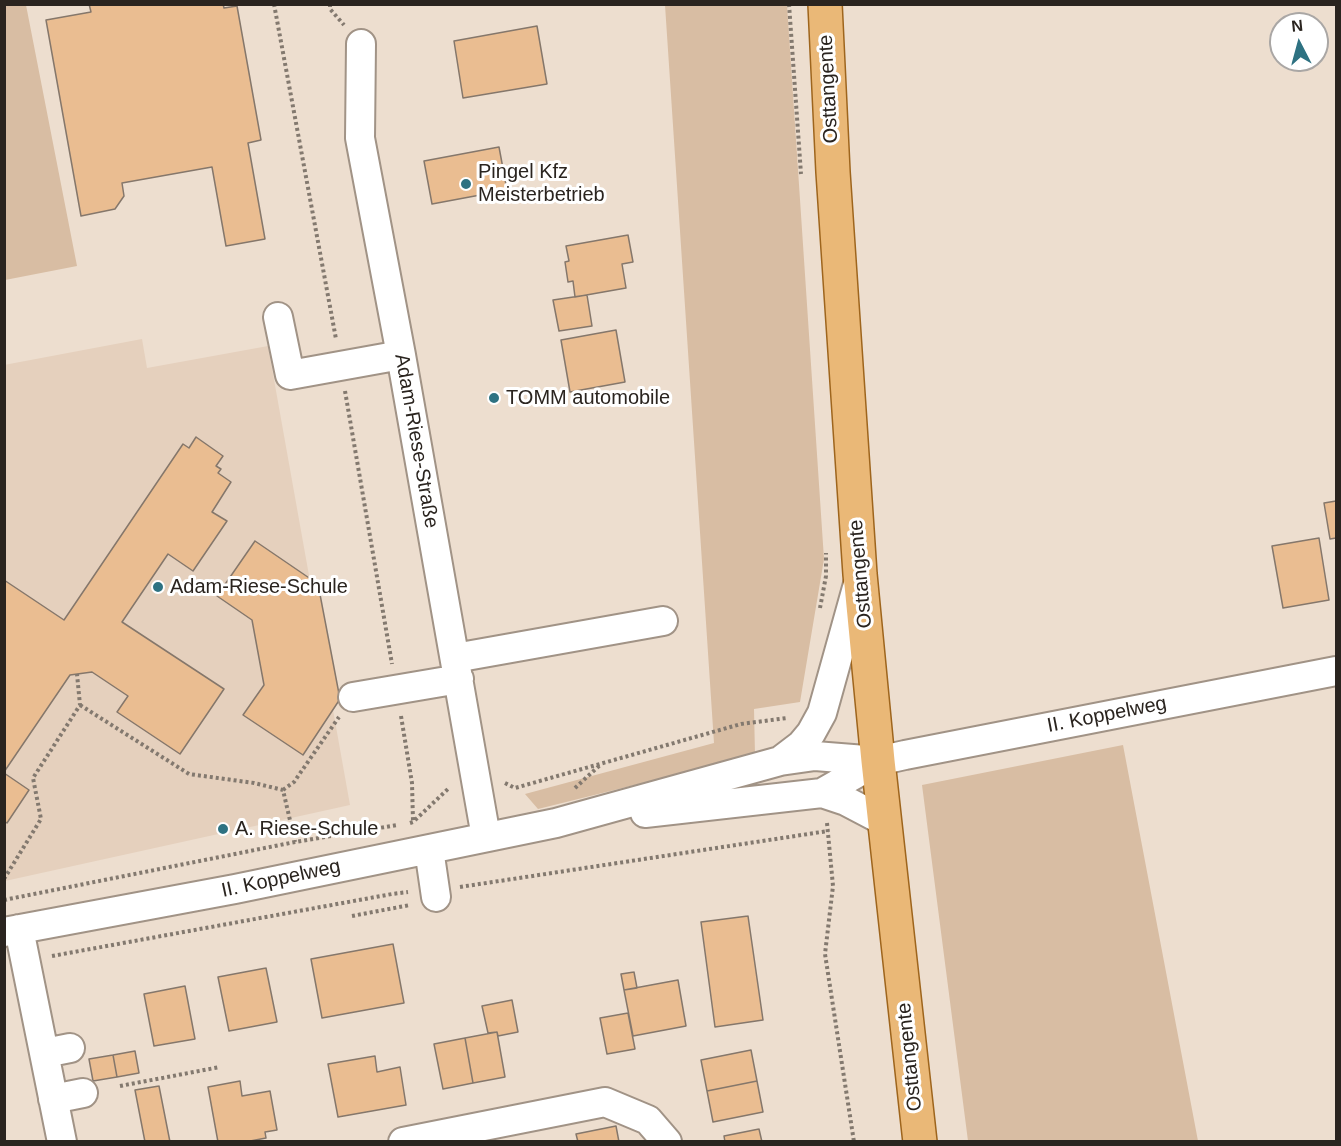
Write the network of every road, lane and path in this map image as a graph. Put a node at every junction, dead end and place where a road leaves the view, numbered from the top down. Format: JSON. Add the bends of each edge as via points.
{"nodes":[{"id":1,"x":274,"y":4,"type":"edge"},
{"id":2,"x":789,"y":4,"type":"edge"},
{"id":3,"x":825,"y":4,"type":"edge"},
{"id":4,"x":361,"y":44,"type":"dead end"},
{"id":5,"x":801,"y":184,"type":"dead end"},
{"id":6,"x":278,"y":317,"type":"dead end"},
{"id":7,"x":401,"y":355,"type":"junction"},
{"id":8,"x":340,"y":366,"type":"junction"},
{"id":9,"x":827,"y":543,"type":"dead end"},
{"id":10,"x":860,"y":574,"type":"junction"},
{"id":11,"x":820,"y":609,"type":"dead end"},
{"id":12,"x":663,"y":621,"type":"dead end"},
{"id":13,"x":457,"y":669,"type":"junction"},
{"id":14,"x":1336,"y":671,"type":"edge"},
{"id":15,"x":77,"y":674,"type":"dead end"},
{"id":16,"x":396,"y":689,"type":"junction"},
{"id":17,"x":353,"y":697,"type":"joint"},
{"id":18,"x":80,"y":705,"type":"junction"},
{"id":19,"x":791,"y":717,"type":"dead end"},
{"id":20,"x":780,"y":761,"type":"junction"},
{"id":21,"x":878,"y":761,"type":"junction"},
{"id":22,"x":475,"y":776,"type":"junction"},
{"id":23,"x":283,"y":790,"type":"junction"},
{"id":24,"x":822,"y":793,"type":"junction"},
{"id":25,"x":413,"y":822,"type":"junction"},
{"id":26,"x":886,"y":822,"type":"junction"},
{"id":27,"x":556,"y":823,"type":"junction"},
{"id":28,"x":828,"y":831,"type":"dead end"},
{"id":29,"x":486,"y":837,"type":"junction"},
{"id":30,"x":295,"y":842,"type":"junction"},
{"id":31,"x":420,"y":850,"type":"junction"},
{"id":32,"x":4,"y":879,"type":"edge"},
{"id":33,"x":4,"y":900,"type":"edge"},
{"id":34,"x":426,"y":901,"type":"joint"},
{"id":35,"x":352,"y":916,"type":"dead end"},
{"id":36,"x":12,"y":930,"type":"edge"},
{"id":37,"x":220,"y":1066,"type":"dead end"},
{"id":38,"x":120,"y":1086,"type":"dead end"},
{"id":39,"x":83,"y":1094,"type":"dead end"},
{"id":40,"x":53,"y":1099,"type":"junction"},
{"id":41,"x":62,"y":1142,"type":"edge"},
{"id":42,"x":403,"y":1142,"type":"edge"},
{"id":43,"x":667,"y":1142,"type":"edge"},
{"id":44,"x":854,"y":1142,"type":"edge"},
{"id":45,"x":920,"y":1142,"type":"edge"}],
"edges":[{"from":1,"to":8,"type":"path"},
{"from":2,"to":5,"type":"path"},
{"from":3,"to":10,"type":"main road","name":"Osttangente"},
{"from":4,"to":7,"type":"street","name":"Adam-Riese-Straße","via":[[360,138]]},
{"from":6,"to":8,"type":"street","via":[[290,375]]},
{"from":7,"to":8,"type":"street"},
{"from":7,"to":13,"type":"street","name":"Adam-Riese-Straße"},
{"from":8,"to":16,"type":"path"},
{"from":9,"to":11,"type":"path"},
{"from":10,"to":20,"type":"street","via":[[822,713],[812,733]]},
{"from":10,"to":21,"type":"main road","name":"Osttangente"},
{"from":12,"to":13,"type":"street"},
{"from":13,"to":16,"type":"street"},
{"from":13,"to":22,"type":"street","name":"Adam-Riese-Straße"},
{"from":14,"to":21,"type":"street","name":"II. Koppelweg"},
{"from":15,"to":18,"type":"path"},
{"from":16,"to":17,"type":"street"},
{"from":16,"to":25,"type":"path","via":[[412,783]]},
{"from":17,"to":23,"type":"path","via":[[294,782]]},
{"from":18,"to":23,"type":"path","via":[[189,774]]},
{"from":18,"to":32,"type":"path","via":[[33,778],[41,819]]},
{"from":19,"to":22,"type":"path","via":[[741,724],[515,788],[490,776]]},
{"from":20,"to":21,"type":"street","name":"II. Koppelweg","via":[[815,756]]},
{"from":20,"to":27,"type":"street","name":"II. Koppelweg"},
{"from":21,"to":24,"type":"street","name":"II. Koppelweg"},
{"from":21,"to":26,"type":"main road","name":"Osttangente"},
{"from":22,"to":25,"type":"path","via":[[454,783]]},
{"from":22,"to":29,"type":"street","name":"Adam-Riese-Straße"},
{"from":23,"to":30,"type":"path"},
{"from":24,"to":26,"type":"street","name":"II. Koppelweg"},
{"from":24,"to":27,"type":"street","name":"II. Koppelweg"},
{"from":25,"to":30,"type":"path"},
{"from":25,"to":31,"type":"path"},
{"from":26,"to":45,"type":"main road","name":"Osttangente"},
{"from":27,"to":29,"type":"street","name":"II. Koppelweg"},
{"from":28,"to":44,"type":"path","via":[[833,886],[825,954]]},
{"from":29,"to":31,"type":"street","name":"II. Koppelweg"},
{"from":30,"to":33,"type":"path"},
{"from":31,"to":34,"type":"street"},
{"from":31,"to":36,"type":"street","name":"II. Koppelweg"},
{"from":34,"to":35,"type":"path"},
{"from":36,"to":40,"type":"street","via":[[57,1051]]},
{"from":37,"to":38,"type":"path"},
{"from":39,"to":40,"type":"street"},
{"from":40,"to":41,"type":"street"},
{"from":42,"to":43,"type":"street","via":[[605,1102],[648,1120]]}]}
